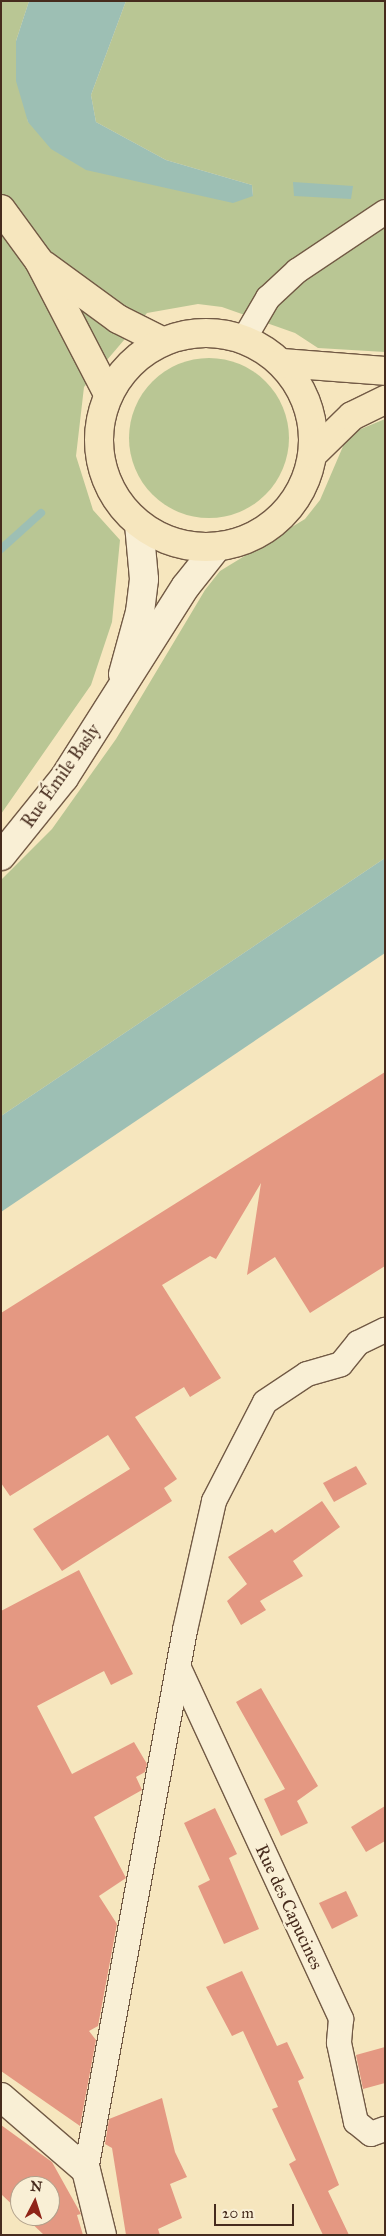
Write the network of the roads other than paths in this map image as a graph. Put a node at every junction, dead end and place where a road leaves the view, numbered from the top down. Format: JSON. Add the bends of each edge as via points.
{"nodes":[{"id":1,"x":1,"y":209,"type":"edge"},
{"id":2,"x":385,"y":212,"type":"edge"},
{"id":3,"x":39,"y":261,"type":"junction"},
{"id":4,"x":244,"y":339,"type":"junction"},
{"id":5,"x":162,"y":341,"type":"junction"},
{"id":6,"x":282,"y":363,"type":"junction"},
{"id":7,"x":385,"y":371,"type":"edge"},
{"id":8,"x":108,"y":394,"type":"junction"},
{"id":9,"x":385,"y":400,"type":"edge"},
{"id":10,"x":313,"y":454,"type":"junction"},
{"id":11,"x":140,"y":524,"type":"junction"},
{"id":12,"x":217,"y":547,"type":"junction"},
{"id":13,"x":117,"y":695,"type":"junction"},
{"id":14,"x":1,"y":856,"type":"edge"},
{"id":15,"x":385,"y":1330,"type":"edge"},
{"id":16,"x":179,"y":1668,"type":"junction"},
{"id":17,"x":1,"y":2097,"type":"edge"},
{"id":18,"x":385,"y":2129,"type":"edge"},
{"id":19,"x":86,"y":2170,"type":"junction"},
{"id":20,"x":102,"y":2235,"type":"edge"}],
"edges":[{"from":1,"to":3,"type":"main road"},
{"from":2,"to":4,"type":"street","via":[[296,271],[268,298]]},
{"from":3,"to":5,"type":"main road","via":[[118,319]]},
{"from":3,"to":8,"type":"main road"},
{"from":4,"to":5,"type":"main road","via":[[217,332],[189,333]]},
{"from":4,"to":6,"type":"main road"},
{"from":5,"to":8,"type":"main road","via":[[128,366]]},
{"from":6,"to":7,"type":"main road"},
{"from":6,"to":10,"type":"main road","via":[[302,390],[313,421]]},
{"from":8,"to":11,"type":"main road","via":[[99,432],[105,479],[119,504]]},
{"from":9,"to":10,"type":"main road","via":[[352,416]]},
{"from":10,"to":12,"type":"main road","via":[[306,482],[291,506],[270,526],[245,540]]},
{"from":11,"to":12,"type":"main road","via":[[181,544]]},
{"from":11,"to":13,"type":"main road","via":[[144,579],[140,612]]},
{"from":12,"to":13,"type":"main road","name":"Rue Émile Basly","via":[[186,586]]},
{"from":13,"to":14,"type":"main road","name":"Rue Émile Basly","via":[[45,805]]},
{"from":15,"to":16,"type":"street","via":[[358,1343],[341,1364],[307,1374],[265,1402],[214,1501]]},
{"from":16,"to":18,"type":"street","name":"Rue des Capucines","via":[[341,2019],[339,2043],[356,2122],[371,2134]]},
{"from":16,"to":19,"type":"street"},
{"from":17,"to":19,"type":"main road"},
{"from":19,"to":20,"type":"main road"}]}
